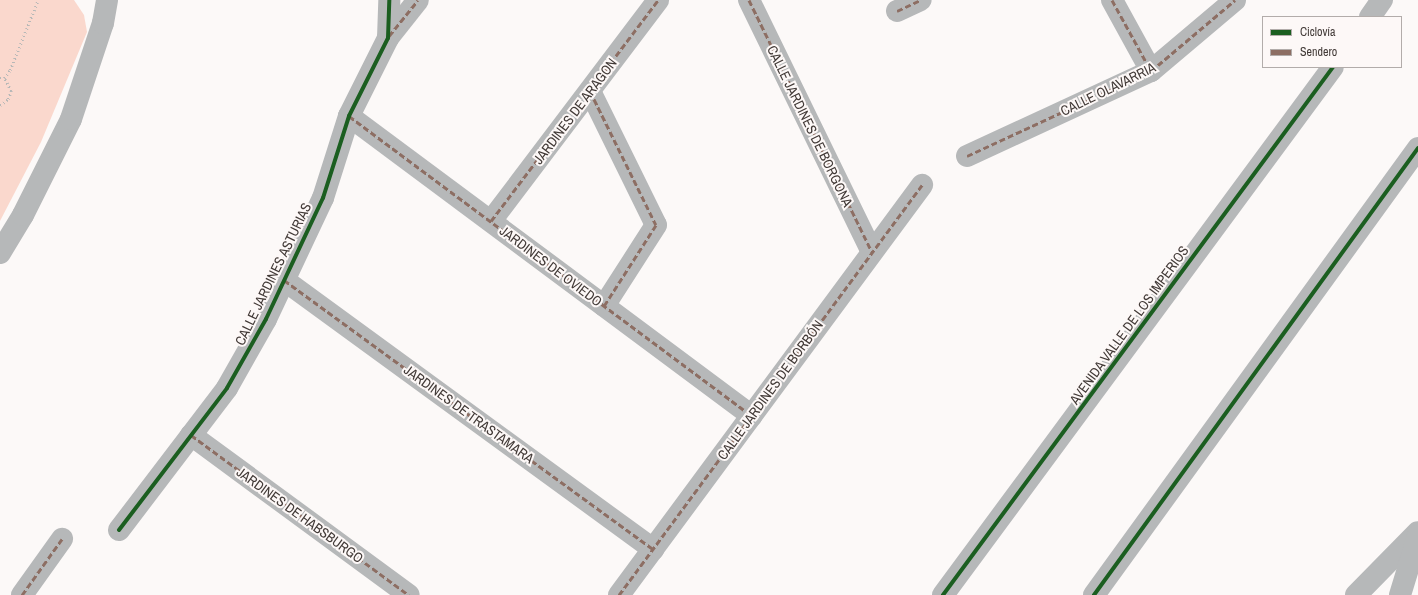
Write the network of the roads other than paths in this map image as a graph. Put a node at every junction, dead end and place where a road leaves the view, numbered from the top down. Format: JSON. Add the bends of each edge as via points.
{"nodes":[{"id":1,"x":90,"y":0,"type":"edge"},
{"id":2,"x":107,"y":0,"type":"edge"},
{"id":3,"x":389,"y":0,"type":"edge"},
{"id":4,"x":418,"y":0,"type":"edge"},
{"id":5,"x":658,"y":0,"type":"edge"},
{"id":6,"x":748,"y":0,"type":"edge"},
{"id":7,"x":921,"y":0,"type":"edge"},
{"id":8,"x":1112,"y":0,"type":"edge"},
{"id":9,"x":1235,"y":0,"type":"edge"},
{"id":10,"x":1382,"y":0,"type":"edge"},
{"id":11,"x":897,"y":11,"type":"dead end"},
{"id":12,"x":1371,"y":16,"type":"edge"},
{"id":13,"x":103,"y":23,"type":"junction"},
{"id":14,"x":388,"y":38,"type":"junction"},
{"id":15,"x":1332,"y":68,"type":"edge"},
{"id":16,"x":1151,"y":71,"type":"junction"},
{"id":17,"x":590,"y":92,"type":"junction"},
{"id":18,"x":349,"y":116,"type":"junction"},
{"id":19,"x":1418,"y":148,"type":"edge"},
{"id":20,"x":968,"y":156,"type":"dead end"},
{"id":21,"x":922,"y":185,"type":"dead end"},
{"id":22,"x":491,"y":221,"type":"junction"},
{"id":23,"x":872,"y":252,"type":"junction"},
{"id":24,"x":0,"y":253,"type":"edge"},
{"id":25,"x":284,"y":280,"type":"junction"},
{"id":26,"x":604,"y":306,"type":"junction"},
{"id":27,"x":752,"y":416,"type":"junction"},
{"id":28,"x":191,"y":435,"type":"junction"},
{"id":29,"x":119,"y":530,"type":"dead end"},
{"id":30,"x":1418,"y":532,"type":"edge"},
{"id":31,"x":1418,"y":536,"type":"edge"},
{"id":32,"x":62,"y":539,"type":"dead end"},
{"id":33,"x":654,"y":549,"type":"junction"},
{"id":34,"x":25,"y":594,"type":"edge"},
{"id":35,"x":410,"y":595,"type":"edge"},
{"id":36,"x":619,"y":595,"type":"edge"},
{"id":37,"x":943,"y":595,"type":"edge"},
{"id":38,"x":1094,"y":595,"type":"edge"},
{"id":39,"x":1356,"y":595,"type":"edge"},
{"id":40,"x":1400,"y":595,"type":"edge"}],
"edges":[{"from":1,"to":13,"type":"street"},
{"from":2,"to":13,"type":"street"},
{"from":3,"to":14,"type":"street","name":"CALLE JARDINES ASTURIAS"},
{"from":4,"to":14,"type":"street"},
{"from":5,"to":17,"type":"street","name":"JARDINES DE ARAGON"},
{"from":6,"to":23,"type":"street","name":"CALLE JARDINES DE BORGONA"},
{"from":7,"to":11,"type":"street"},
{"from":8,"to":16,"type":"street"},
{"from":9,"to":16,"type":"street","name":"CALLE OLAVARRIA"},
{"from":10,"to":12,"type":"street"},
{"from":13,"to":24,"type":"street","via":[[71,119],[23,215]]},
{"from":14,"to":18,"type":"street","name":"CALLE JARDINES ASTURIAS"},
{"from":15,"to":37,"type":"street","name":"AVENIDA VALLE DE LOS IMPERIOS"},
{"from":16,"to":20,"type":"street","name":"CALLE OLAVARRIA"},
{"from":17,"to":22,"type":"street","name":"JARDINES DE ARAGON"},
{"from":17,"to":26,"type":"street","via":[[656,225]]},
{"from":18,"to":22,"type":"street","name":"JARDINES DE OVIEDO"},
{"from":18,"to":25,"type":"street","name":"CALLE JARDINES ASTURIAS","via":[[323,198]]},
{"from":19,"to":38,"type":"street"},
{"from":21,"to":23,"type":"street","name":"CALLE JARDINES DE BORBÓN"},
{"from":22,"to":26,"type":"street","name":"JARDINES DE OVIEDO"},
{"from":23,"to":27,"type":"street","name":"CALLE JARDINES DE BORBÓN"},
{"from":25,"to":28,"type":"street","name":"CALLE JARDINES ASTURIAS","via":[[266,319],[227,388]]},
{"from":25,"to":33,"type":"street","name":"JARDINES DE TRASTAMARA"},
{"from":26,"to":27,"type":"street","name":"JARDINES DE OVIEDO"},
{"from":27,"to":33,"type":"street","name":"CALLE JARDINES DE BORBÓN"},
{"from":28,"to":29,"type":"street","name":"CALLE JARDINES ASTURIAS"},
{"from":28,"to":35,"type":"street","name":"JARDINES DE HABSBURGO"},
{"from":30,"to":39,"type":"street"},
{"from":31,"to":40,"type":"street"},
{"from":32,"to":34,"type":"street"},
{"from":33,"to":36,"type":"street","name":"CALLE JARDINES DE BORBÓN"}]}
